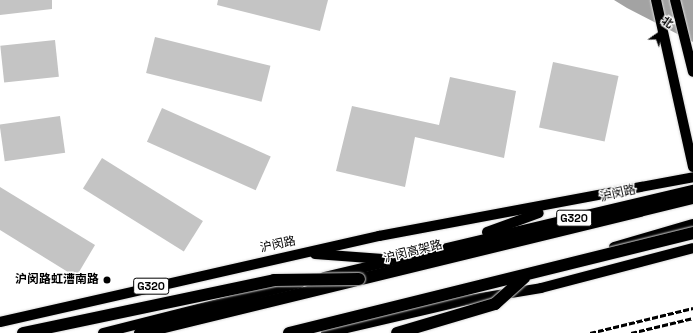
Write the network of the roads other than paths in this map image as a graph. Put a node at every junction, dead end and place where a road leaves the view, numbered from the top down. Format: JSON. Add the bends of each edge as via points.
{"nodes":[{"id":1,"x":656,"y":0,"type":"edge"},
{"id":2,"x":675,"y":0,"type":"edge"},
{"id":3,"x":693,"y":72,"type":"edge"},
{"id":4,"x":693,"y":167,"type":"edge"},
{"id":5,"x":693,"y":177,"type":"edge"},
{"id":6,"x":693,"y":190,"type":"edge"},
{"id":7,"x":693,"y":198,"type":"edge"},
{"id":8,"x":564,"y":203,"type":"junction"},
{"id":9,"x":693,"y":224,"type":"edge"},
{"id":10,"x":693,"y":233,"type":"edge"},
{"id":11,"x":454,"y":244,"type":"junction"},
{"id":12,"x":693,"y":248,"type":"edge"},
{"id":13,"x":304,"y":253,"type":"junction"},
{"id":14,"x":392,"y":259,"type":"junction"},
{"id":15,"x":525,"y":277,"type":"junction"},
{"id":16,"x":359,"y":279,"type":"junction"},
{"id":17,"x":462,"y":301,"type":"junction"},
{"id":18,"x":0,"y":322,"type":"edge"},
{"id":19,"x":23,"y":333,"type":"edge"},
{"id":20,"x":103,"y":333,"type":"edge"},
{"id":21,"x":140,"y":333,"type":"edge"},
{"id":22,"x":289,"y":333,"type":"edge"},
{"id":23,"x":326,"y":333,"type":"edge"},
{"id":24,"x":398,"y":333,"type":"edge"}],
"edges":[{"from":1,"to":4,"type":"main road"},
{"from":2,"to":3,"type":"main road"},
{"from":5,"to":8,"type":"main road","name":"沪闵路","number":"G320"},
{"from":6,"to":11,"type":"main road","name":"沪闵路","number":"G320"},
{"from":7,"to":16,"type":"highway","name":"沪闵高架路"},
{"from":8,"to":11,"type":"main road","name":"沪闵路","number":"G320"},
{"from":8,"to":13,"type":"main road","name":"沪闵路","number":"G320"},
{"from":9,"to":17,"type":"main road","via":[[535,270]]},
{"from":10,"to":15,"type":"highway","bridge":true},
{"from":11,"to":14,"type":"main road","name":"沪闵路","number":"G320"},
{"from":12,"to":17,"type":"main road","via":[[541,288]]},
{"from":13,"to":14,"type":"main road"},
{"from":13,"to":18,"type":"main road","name":"沪闵路","number":"G320"},
{"from":14,"to":20,"type":"main road","name":"沪闵路","number":"G320"},
{"from":15,"to":22,"type":"highway","bridge":true},
{"from":15,"to":24,"type":"highway","bridge":true,"via":[[495,304]]},
{"from":16,"to":19,"type":"highway","bridge":true,"via":[[274,280]]},
{"from":16,"to":21,"type":"highway","name":"沪闵高架路","bridge":true},
{"from":17,"to":23,"type":"main road"}]}
